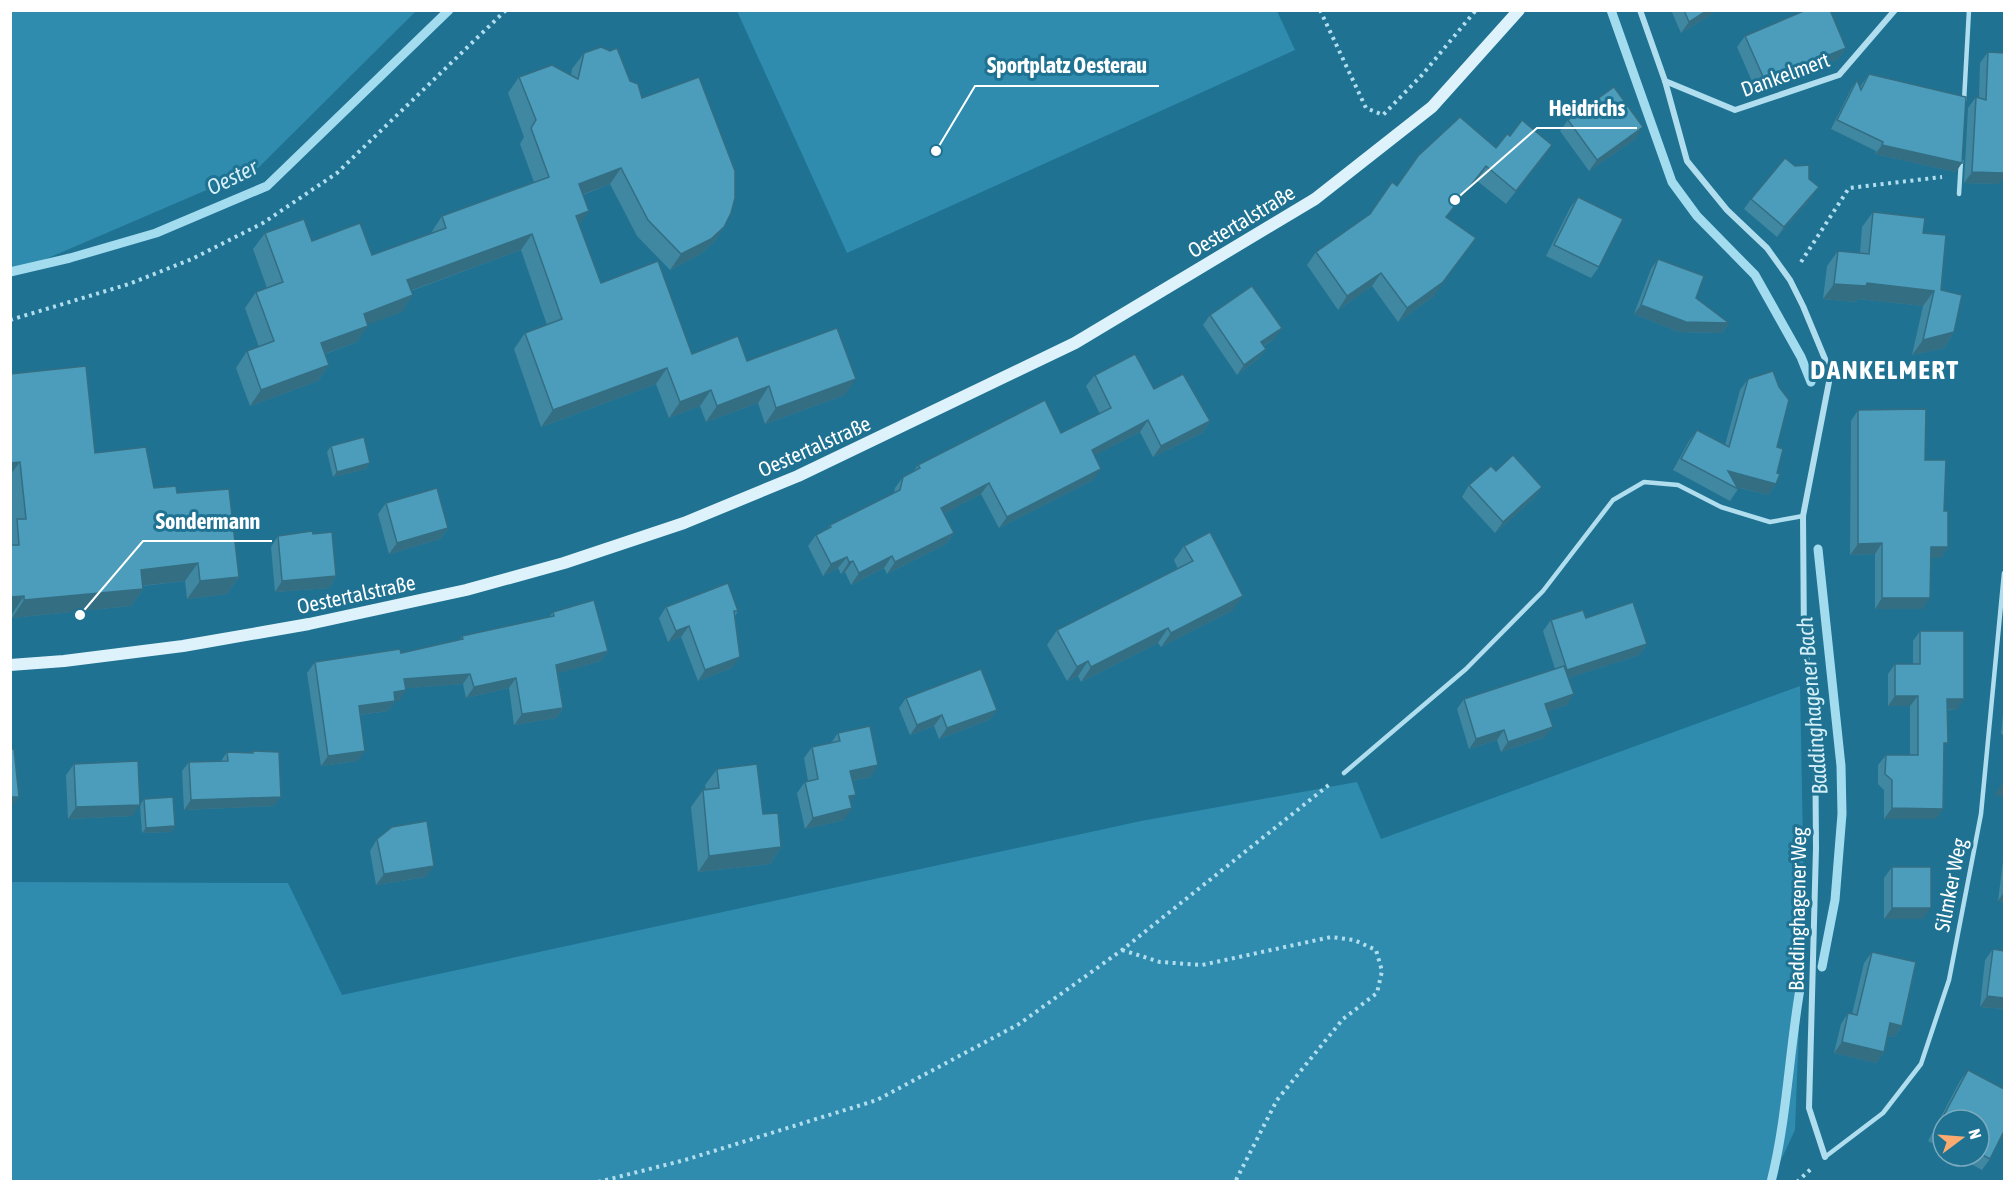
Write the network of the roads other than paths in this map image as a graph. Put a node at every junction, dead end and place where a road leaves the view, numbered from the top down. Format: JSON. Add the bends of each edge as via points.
{"nodes":[{"id":1,"x":1519,"y":10,"type":"edge"},
{"id":2,"x":1640,"y":10,"type":"edge"},
{"id":3,"x":1895,"y":10,"type":"edge"},
{"id":4,"x":1969,"y":10,"type":"edge"},
{"id":5,"x":1665,"y":81,"type":"junction"},
{"id":6,"x":1964,"y":104,"type":"edge"},
{"id":7,"x":1962,"y":151,"type":"edge"},
{"id":8,"x":1959,"y":194,"type":"dead end"},
{"id":9,"x":1803,"y":516,"type":"junction"},
{"id":10,"x":2004,"y":573,"type":"edge"},
{"id":11,"x":10,"y":665,"type":"edge"},
{"id":12,"x":1344,"y":773,"type":"road end"},
{"id":13,"x":1825,"y":1157,"type":"joint"}],
"edges":[{"from":1,"to":11,"type":"main road","name":"Oestertalstraße","via":[[1432,107],[1316,199],[1075,343],[798,476],[684,523],[466,590],[183,646]]},
{"from":2,"to":5,"type":"street","name":"Baddinghagener Weg"},
{"from":3,"to":5,"type":"street","name":"Dankelmert","via":[[1839,75],[1736,110]]},
{"from":4,"to":6,"type":"lane"},
{"from":5,"to":9,"type":"street","name":"Baddinghagener Weg","via":[[1687,161],[1727,210],[1767,248],[1790,280],[1825,359],[1829,382]]},
{"from":7,"to":8,"type":"lane"},
{"from":9,"to":12,"type":"lane","via":[[1770,522],[1720,507],[1678,485],[1644,482],[1613,500],[1544,591],[1466,669]]},
{"from":9,"to":13,"type":"street","name":"Baddinghagener Weg","via":[[1804,642],[1815,727],[1809,1108]]},
{"from":10,"to":13,"type":"lane","name":"Silmker Weg","via":[[1981,814],[1948,980],[1921,1065],[1883,1113]]}]}
